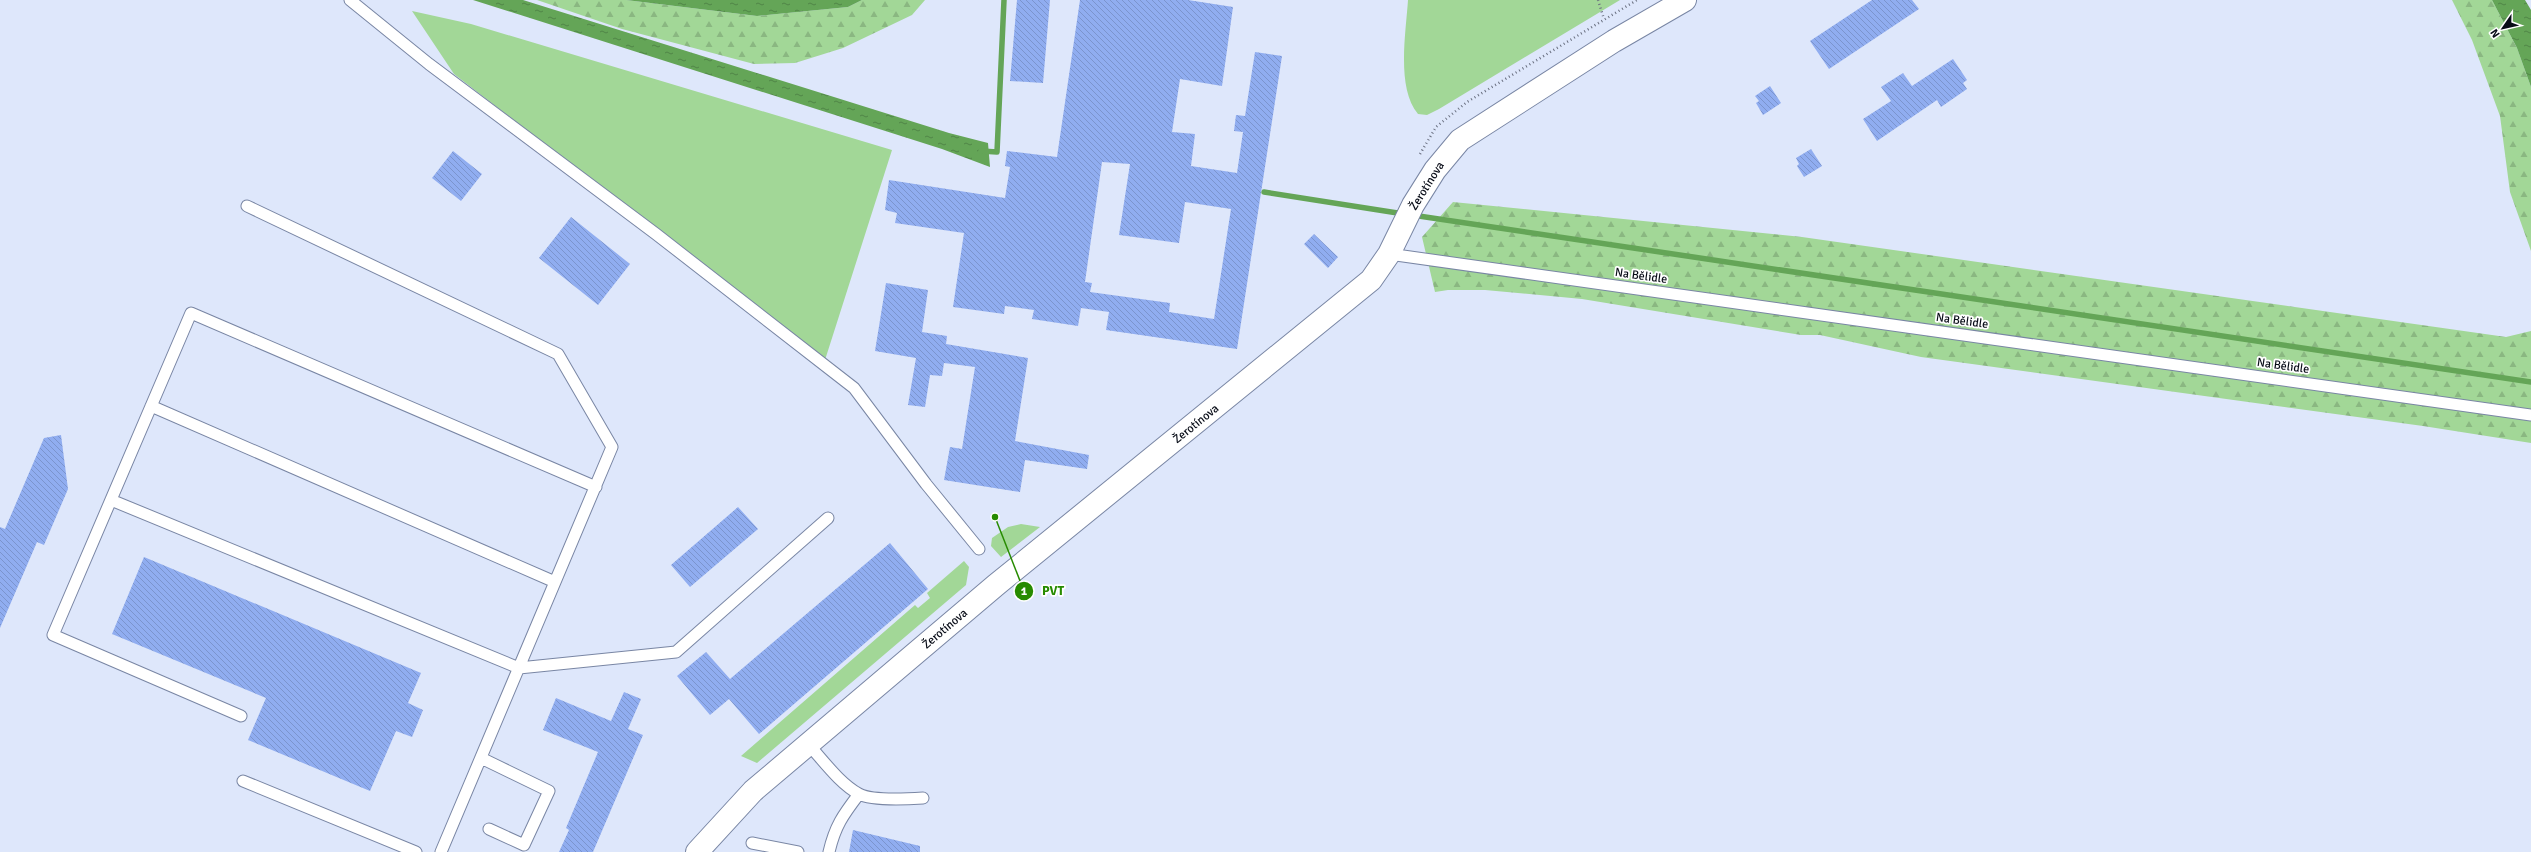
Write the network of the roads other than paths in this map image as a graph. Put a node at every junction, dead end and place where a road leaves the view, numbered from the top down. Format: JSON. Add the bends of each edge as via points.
{"nodes":[{"id":1,"x":350,"y":0,"type":"edge"},
{"id":2,"x":1685,"y":0,"type":"edge"},
{"id":3,"x":247,"y":206,"type":"dead end"},
{"id":4,"x":1389,"y":254,"type":"junction"},
{"id":5,"x":151,"y":406,"type":"junction"},
{"id":6,"x":2531,"y":415,"type":"edge"},
{"id":7,"x":596,"y":487,"type":"junction"},
{"id":8,"x":111,"y":500,"type":"junction"},
{"id":9,"x":828,"y":518,"type":"dead end"},
{"id":10,"x":979,"y":549,"type":"dead end"},
{"id":11,"x":555,"y":582,"type":"junction"},
{"id":12,"x":519,"y":668,"type":"junction"},
{"id":13,"x":241,"y":716,"type":"dead end"},
{"id":14,"x":808,"y":744,"type":"junction"},
{"id":15,"x":481,"y":758,"type":"junction"},
{"id":16,"x":243,"y":781,"type":"dead end"},
{"id":17,"x":860,"y":794,"type":"junction"},
{"id":18,"x":923,"y":798,"type":"dead end"},
{"id":19,"x":489,"y":829,"type":"dead end"},
{"id":20,"x":752,"y":843,"type":"dead end"},
{"id":21,"x":416,"y":852,"type":"edge"},
{"id":22,"x":441,"y":852,"type":"edge"},
{"id":23,"x":697,"y":852,"type":"edge"},
{"id":24,"x":798,"y":852,"type":"edge"},
{"id":25,"x":829,"y":852,"type":"edge"}],
"edges":[{"from":1,"to":10,"type":"lane","via":[[429,64],[656,234],[854,388],[926,484]]},
{"from":2,"to":4,"type":"street","name":"Žerotínova","via":[[1460,140],[1434,170],[1413,204]]},
{"from":3,"to":7,"type":"lane","via":[[558,354],[612,448]]},
{"from":4,"to":6,"type":"lane","name":"Na Bělidle"},
{"from":4,"to":14,"type":"street","name":"Žerotínova","via":[[1372,280],[996,585]]},
{"from":5,"to":7,"type":"lane","via":[[191,313]]},
{"from":5,"to":8,"type":"lane"},
{"from":5,"to":11,"type":"lane"},
{"from":7,"to":11,"type":"lane"},
{"from":8,"to":12,"type":"lane"},
{"from":8,"to":13,"type":"lane","via":[[53,635]]},
{"from":9,"to":12,"type":"lane","via":[[676,652]]},
{"from":11,"to":12,"type":"lane"},
{"from":12,"to":15,"type":"lane"},
{"from":14,"to":17,"type":"lane","via":[[842,780]]},
{"from":14,"to":23,"type":"street","name":"Žerotínova","via":[[753,791]]},
{"from":15,"to":19,"type":"lane","via":[[549,791],[524,845]]},
{"from":15,"to":22,"type":"lane"},
{"from":16,"to":21,"type":"lane"},
{"from":17,"to":18,"type":"lane","via":[[898,800]]},
{"from":17,"to":25,"type":"lane","via":[[834,830]]},
{"from":20,"to":24,"type":"lane"}]}
